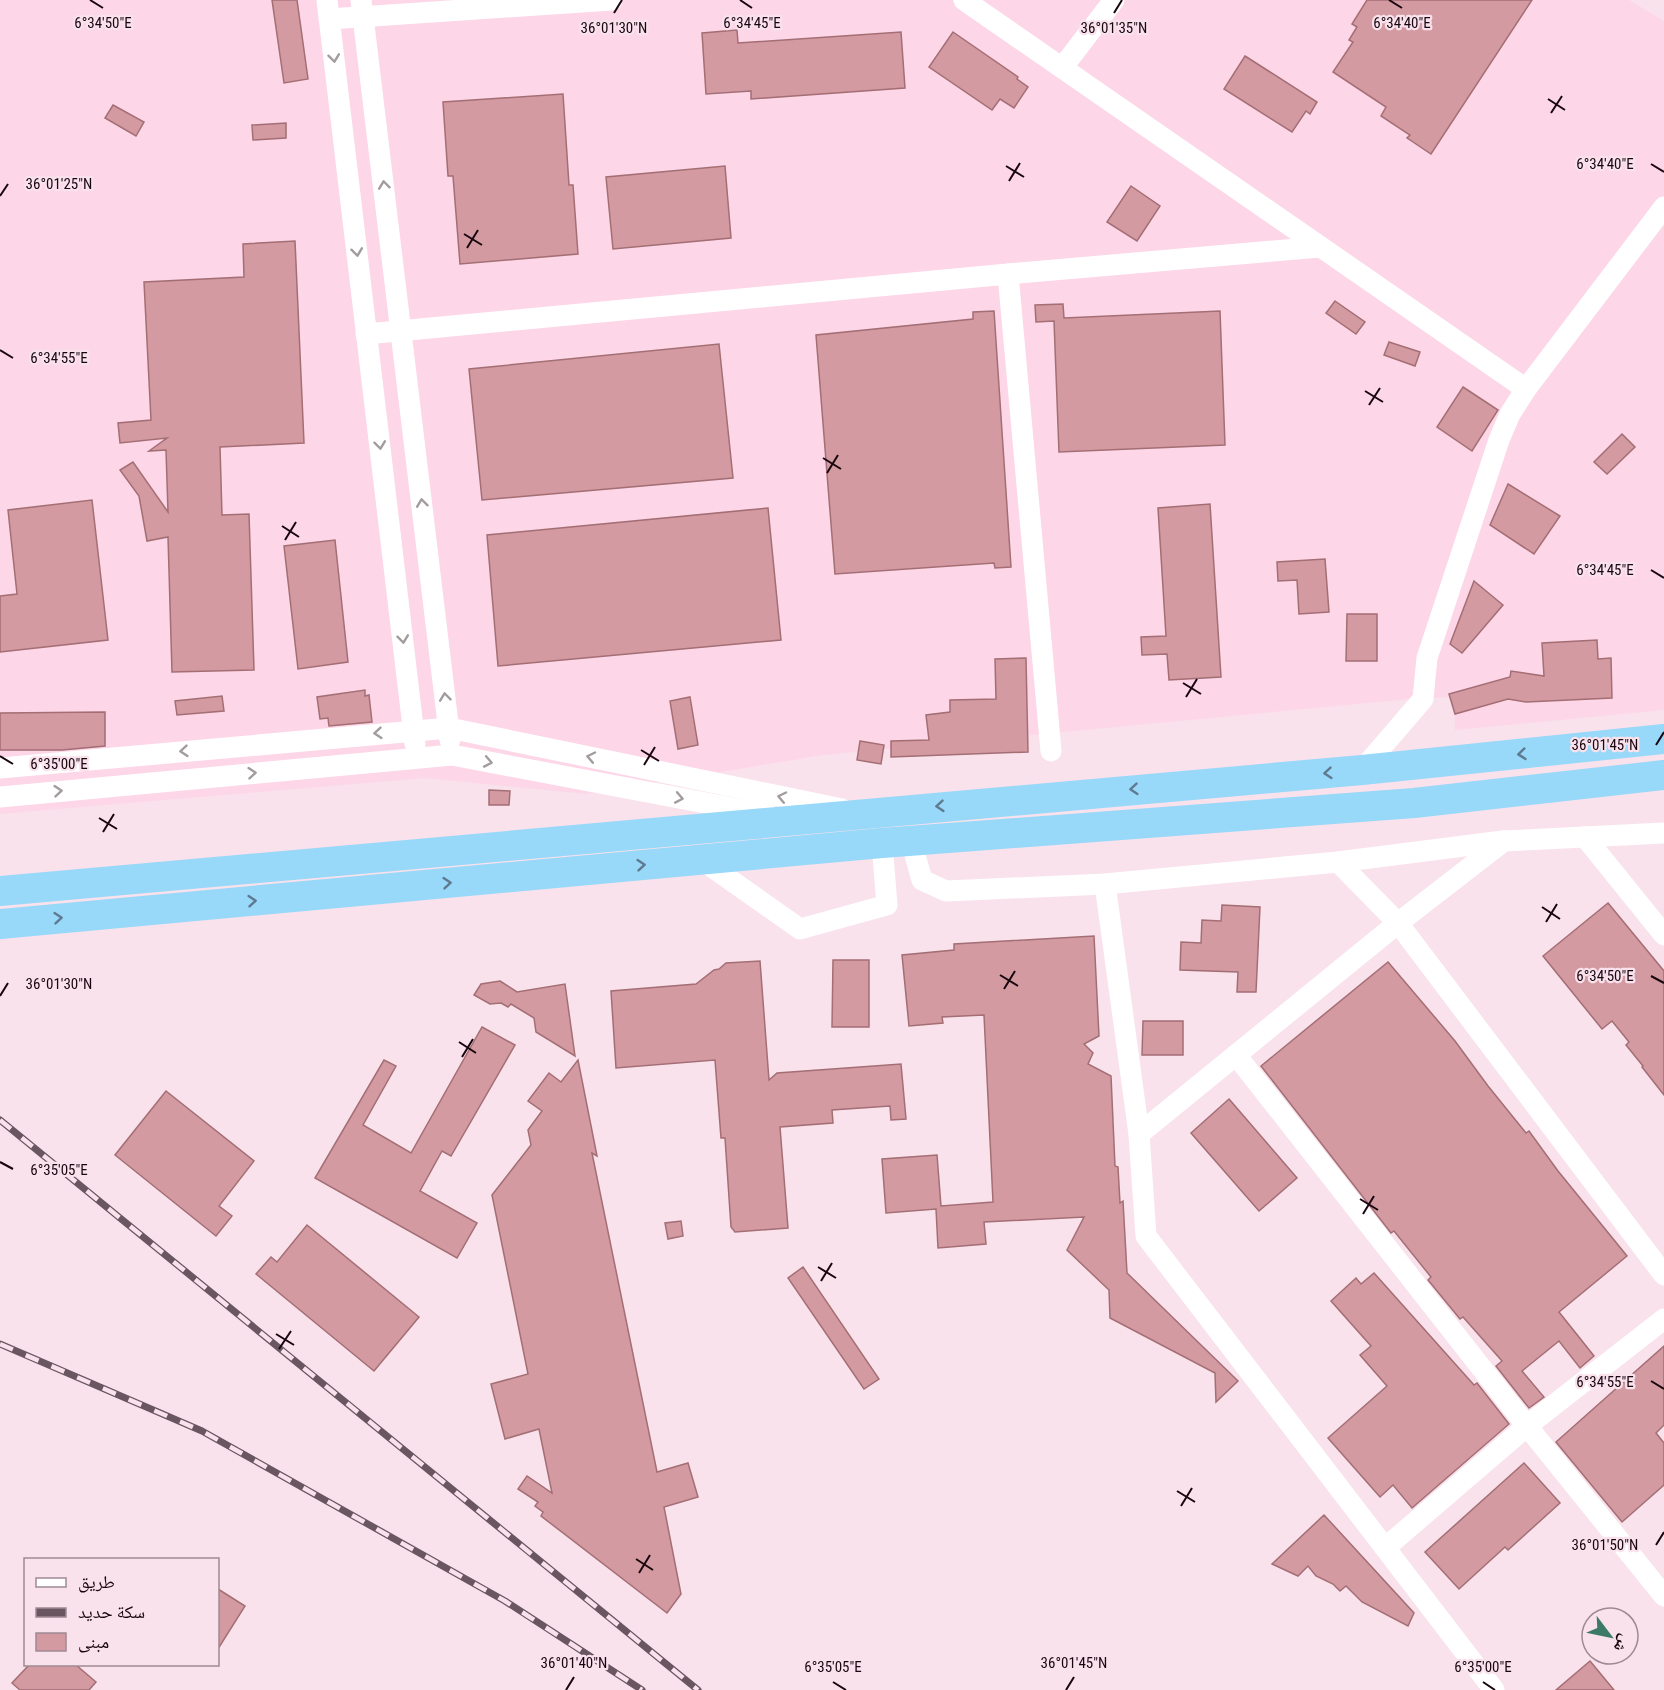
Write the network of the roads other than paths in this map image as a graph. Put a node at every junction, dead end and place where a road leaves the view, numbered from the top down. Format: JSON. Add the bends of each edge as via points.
{"nodes":[{"id":1,"x":612,"y":0,"type":"edge"},
{"id":2,"x":964,"y":0,"type":"edge"},
{"id":3,"x":1114,"y":0,"type":"edge"},
{"id":4,"x":362,"y":8,"type":"edge"},
{"id":5,"x":328,"y":10,"type":"edge"},
{"id":6,"x":1062,"y":68,"type":"junction"},
{"id":7,"x":1664,"y":207,"type":"edge"},
{"id":8,"x":1320,"y":247,"type":"junction"},
{"id":9,"x":1008,"y":274,"type":"junction"},
{"id":10,"x":401,"y":330,"type":"junction"},
{"id":11,"x":366,"y":334,"type":"junction"},
{"id":12,"x":1526,"y":388,"type":"junction"},
{"id":13,"x":449,"y":728,"type":"junction"},
{"id":14,"x":413,"y":730,"type":"junction"},
{"id":15,"x":1664,"y":739,"type":"edge"},
{"id":16,"x":1051,"y":751,"type":"dead end"},
{"id":17,"x":452,"y":755,"type":"junction"},
{"id":18,"x":417,"y":758,"type":"junction"},
{"id":19,"x":0,"y":768,"type":"edge"},
{"id":20,"x":1362,"y":770,"type":"junction"},
{"id":21,"x":1664,"y":775,"type":"edge"},
{"id":22,"x":0,"y":797,"type":"edge"},
{"id":23,"x":860,"y":813,"type":"junction"},
{"id":24,"x":791,"y":820,"type":"junction"},
{"id":25,"x":1664,"y":833,"type":"edge"},
{"id":26,"x":1585,"y":837,"type":"junction"},
{"id":27,"x":1504,"y":841,"type":"junction"},
{"id":28,"x":896,"y":842,"type":"junction"},
{"id":29,"x":702,"y":860,"type":"junction"},
{"id":30,"x":1338,"y":862,"type":"junction"},
{"id":31,"x":1105,"y":884,"type":"junction"},
{"id":32,"x":0,"y":891,"type":"edge"},
{"id":33,"x":1398,"y":923,"type":"junction"},
{"id":34,"x":0,"y":924,"type":"edge"},
{"id":35,"x":1664,"y":935,"type":"edge"},
{"id":36,"x":1236,"y":1055,"type":"junction"},
{"id":37,"x":1139,"y":1134,"type":"junction"},
{"id":38,"x":1664,"y":1275,"type":"edge"},
{"id":39,"x":1664,"y":1319,"type":"edge"},
{"id":40,"x":1527,"y":1426,"type":"junction"},
{"id":41,"x":1385,"y":1548,"type":"junction"},
{"id":42,"x":1664,"y":1596,"type":"edge"},
{"id":43,"x":1494,"y":1690,"type":"edge"}],
"edges":[{"from":1,"to":4,"type":"street"},
{"from":2,"to":6,"type":"street"},
{"from":3,"to":6,"type":"street"},
{"from":4,"to":5,"type":"street"},
{"from":10,"to":4,"type":"street","one_way":true},
{"from":5,"to":11,"type":"street","one_way":true},
{"from":6,"to":8,"type":"street"},
{"from":7,"to":12,"type":"street"},
{"from":8,"to":9,"type":"street"},
{"from":8,"to":12,"type":"street"},
{"from":9,"to":10,"type":"street"},
{"from":9,"to":16,"type":"street"},
{"from":10,"to":11,"type":"street"},
{"from":13,"to":10,"type":"street","one_way":true},
{"from":11,"to":14,"type":"street","one_way":true},
{"from":12,"to":20,"type":"street","via":[[1499,440],[1427,658],[1423,699]]},
{"from":13,"to":14,"type":"street"},
{"from":13,"to":17,"type":"street"},
{"from":23,"to":13,"type":"street","one_way":true},
{"from":14,"to":18,"type":"street"},
{"from":14,"to":19,"type":"street","one_way":true},
{"from":15,"to":20,"type":"highway","one_way":true},
{"from":17,"to":18,"type":"street"},
{"from":17,"to":24,"type":"street","one_way":true},
{"from":22,"to":18,"type":"street","one_way":true},
{"from":20,"to":23,"type":"highway","one_way":true},
{"from":21,"to":28,"type":"highway","via":[[1393,804]]},
{"from":23,"to":24,"type":"highway"},
{"from":24,"to":32,"type":"highway"},
{"from":25,"to":26,"type":"street"},
{"from":26,"to":27,"type":"street"},
{"from":26,"to":35,"type":"street"},
{"from":27,"to":30,"type":"street"},
{"from":27,"to":33,"type":"street"},
{"from":28,"to":29,"type":"highway"},
{"from":28,"to":29,"type":"street","via":[[887,905],[800,929]]},
{"from":28,"to":31,"type":"street","via":[[922,880],[946,891]]},
{"from":34,"to":29,"type":"highway","one_way":true},
{"from":30,"to":31,"type":"street"},
{"from":30,"to":33,"type":"street"},
{"from":31,"to":37,"type":"street"},
{"from":33,"to":36,"type":"street"},
{"from":33,"to":38,"type":"street"},
{"from":36,"to":37,"type":"street"},
{"from":36,"to":40,"type":"street"},
{"from":37,"to":41,"type":"street","via":[[1146,1236]]},
{"from":39,"to":40,"type":"street"},
{"from":40,"to":41,"type":"street"},
{"from":40,"to":42,"type":"street"},
{"from":41,"to":43,"type":"street"}]}
